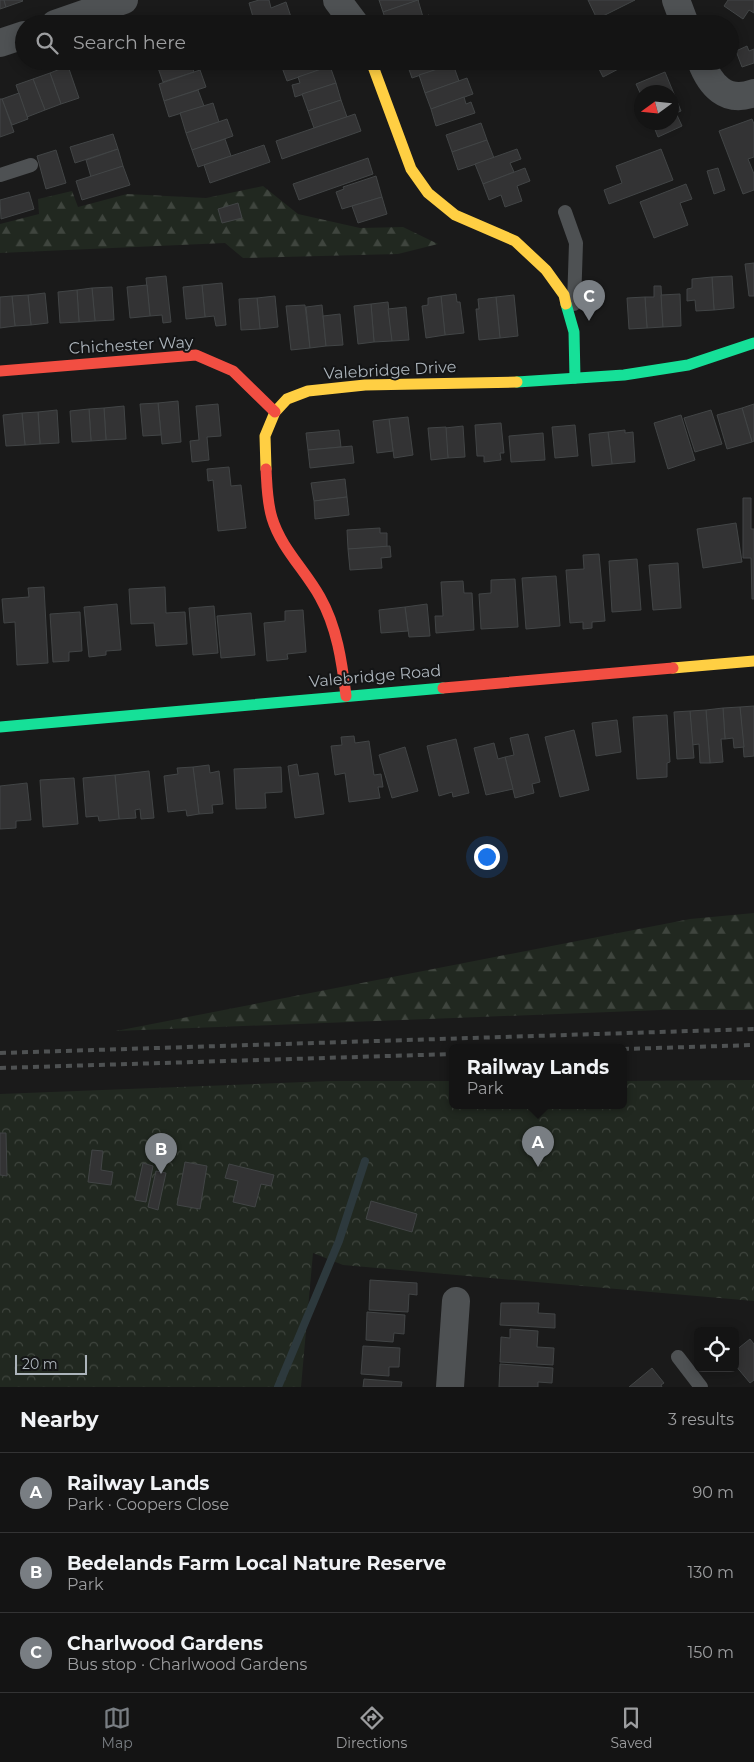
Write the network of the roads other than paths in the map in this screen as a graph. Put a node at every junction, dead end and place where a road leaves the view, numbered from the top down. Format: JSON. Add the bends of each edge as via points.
{"nodes":[{"id":1,"x":124,"y":0,"type":"edge"},
{"id":2,"x":337,"y":0,"type":"edge"},
{"id":3,"x":676,"y":0,"type":"edge"},
{"id":4,"x":81,"y":15,"type":"edge"},
{"id":5,"x":348,"y":15,"type":"edge"},
{"id":6,"x":682,"y":15,"type":"edge"},
{"id":7,"x":15,"y":38,"type":"edge"},
{"id":8,"x":0,"y":43,"type":"edge"},
{"id":9,"x":374,"y":70,"type":"edge"},
{"id":10,"x":705,"y":70,"type":"edge"},
{"id":11,"x":754,"y":93,"type":"edge"},
{"id":12,"x":31,"y":166,"type":"dead end"},
{"id":13,"x":0,"y":176,"type":"edge"},
{"id":14,"x":566,"y":212,"type":"dead end"},
{"id":15,"x":574,"y":332,"type":"junction"},
{"id":16,"x":754,"y":343,"type":"edge"},
{"id":17,"x":0,"y":371,"type":"edge"},
{"id":18,"x":575,"y":378,"type":"junction"},
{"id":19,"x":275,"y":412,"type":"junction"},
{"id":20,"x":754,"y":661,"type":"edge"},
{"id":21,"x":346,"y":696,"type":"junction"},
{"id":22,"x":0,"y":727,"type":"edge"},
{"id":23,"x":456,"y":1301,"type":"dead end"},
{"id":24,"x":678,"y":1357,"type":"dead end"},
{"id":25,"x":450,"y":1387,"type":"edge"},
{"id":26,"x":702,"y":1387,"type":"edge"}],
"edges":[{"from":1,"to":4,"type":"street"},
{"from":2,"to":5,"type":"street"},
{"from":3,"to":6,"type":"street"},
{"from":7,"to":8,"type":"street"},
{"from":9,"to":15,"type":"street","via":[[411,169],[428,193],[455,215],[515,241],[546,270],[564,295]]},
{"from":10,"to":11,"type":"street","via":[[719,90],[730,96],[746,97]]},
{"from":12,"to":13,"type":"lane"},
{"from":14,"to":15,"type":"lane","via":[[576,243]]},
{"from":15,"to":18,"type":"street"},
{"from":16,"to":18,"type":"street","name":"Valebridge Drive","via":[[688,365],[624,376]]},
{"from":17,"to":19,"type":"street","name":"Chichester Way","via":[[196,355],[233,371]]},
{"from":18,"to":19,"type":"street","name":"Valebridge Drive","via":[[365,385],[308,391],[287,399]]},
{"from":19,"to":21,"type":"street","name":"Valebridge Drive","via":[[265,436],[267,498],[272,519],[283,542],[320,597],[333,628],[342,661]]},
{"from":20,"to":21,"type":"street","name":"Valebridge Road"},
{"from":21,"to":22,"type":"street","name":"Valebridge Road"},
{"from":23,"to":25,"type":"street"},
{"from":24,"to":26,"type":"lane"}]}
